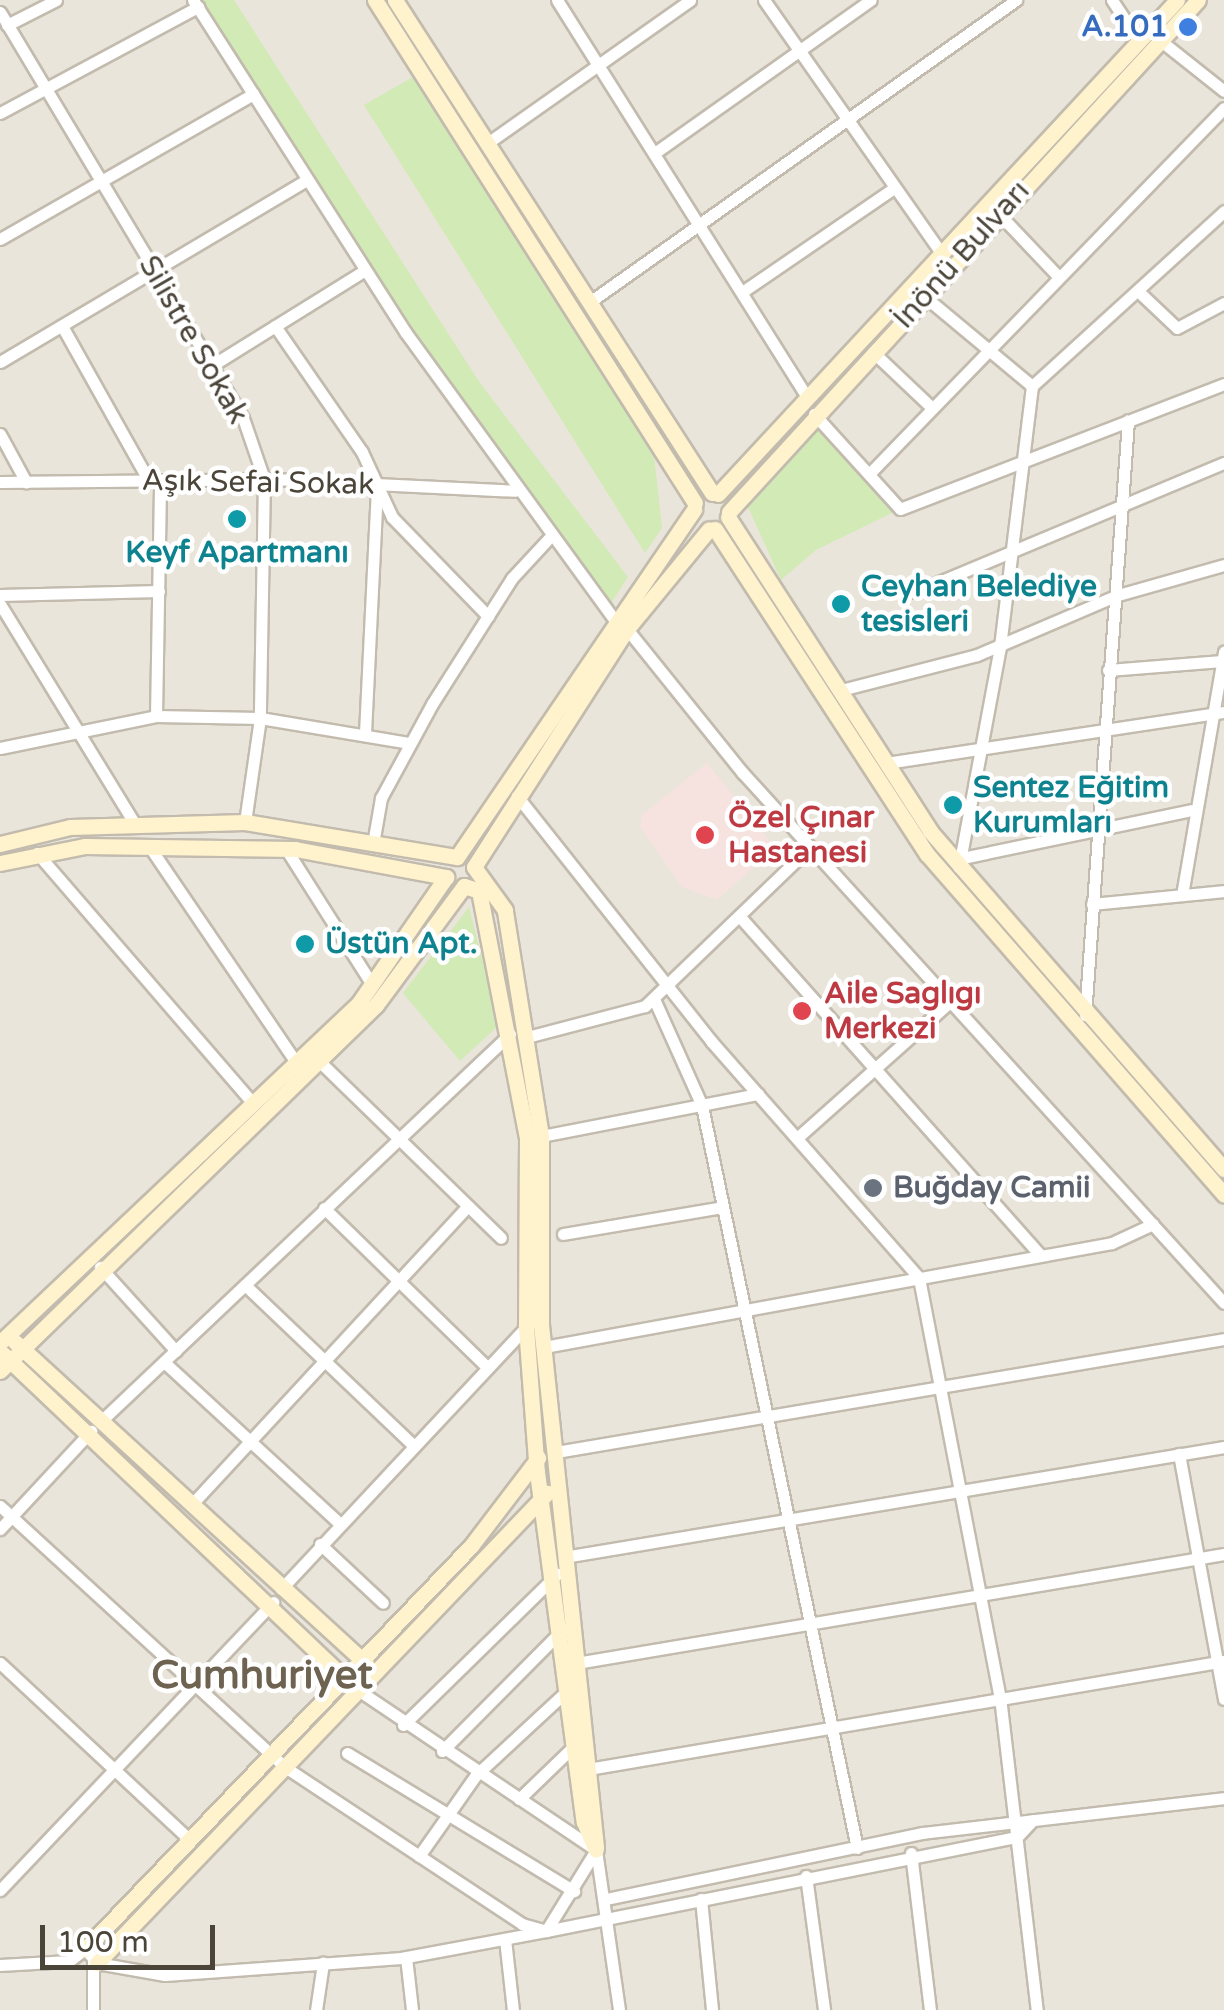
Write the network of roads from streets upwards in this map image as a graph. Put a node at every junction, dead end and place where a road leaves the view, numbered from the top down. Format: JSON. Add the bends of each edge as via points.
{"nodes":[{"id":1,"x":56,"y":0,"type":"edge"},
{"id":2,"x":376,"y":0,"type":"edge"},
{"id":3,"x":395,"y":0,"type":"edge"},
{"id":4,"x":557,"y":0,"type":"edge"},
{"id":5,"x":690,"y":0,"type":"edge"},
{"id":6,"x":764,"y":0,"type":"edge"},
{"id":7,"x":870,"y":0,"type":"edge"},
{"id":8,"x":1016,"y":0,"type":"edge"},
{"id":9,"x":1112,"y":0,"type":"edge"},
{"id":10,"x":1177,"y":0,"type":"edge"},
{"id":11,"x":1198,"y":0,"type":"edge"},
{"id":12,"x":195,"y":4,"type":"edge"},
{"id":13,"x":0,"y":12,"type":"edge"},
{"id":14,"x":8,"y":25,"type":"junction"},
{"id":15,"x":1139,"y":41,"type":"junction"},
{"id":16,"x":1161,"y":41,"type":"junction"},
{"id":17,"x":797,"y":50,"type":"junction"},
{"id":18,"x":599,"y":64,"type":"junction"},
{"id":19,"x":45,"y":88,"type":"junction"},
{"id":20,"x":1224,"y":91,"type":"edge"},
{"id":21,"x":253,"y":94,"type":"junction"},
{"id":22,"x":1224,"y":108,"type":"edge"},
{"id":23,"x":0,"y":113,"type":"edge"},
{"id":24,"x":845,"y":122,"type":"junction"},
{"id":25,"x":489,"y":142,"type":"junction"},
{"id":26,"x":656,"y":152,"type":"junction"},
{"id":27,"x":306,"y":180,"type":"junction"},
{"id":28,"x":101,"y":183,"type":"junction"},
{"id":29,"x":891,"y":190,"type":"junction"},
{"id":30,"x":1224,"y":211,"type":"edge"},
{"id":31,"x":999,"y":214,"type":"junction"},
{"id":32,"x":702,"y":225,"type":"junction"},
{"id":33,"x":0,"y":238,"type":"edge"},
{"id":34,"x":942,"y":254,"type":"junction"},
{"id":35,"x":365,"y":270,"type":"junction"},
{"id":36,"x":154,"y":272,"type":"junction"},
{"id":37,"x":1056,"y":274,"type":"junction"},
{"id":38,"x":745,"y":290,"type":"junction"},
{"id":39,"x":1139,"y":292,"type":"junction"},
{"id":40,"x":924,"y":296,"type":"junction"},
{"id":41,"x":591,"y":301,"type":"junction"},
{"id":42,"x":1224,"y":302,"type":"edge"},
{"id":43,"x":62,"y":326,"type":"junction"},
{"id":44,"x":275,"y":326,"type":"junction"},
{"id":45,"x":985,"y":345,"type":"junction"},
{"id":46,"x":873,"y":352,"type":"junction"},
{"id":47,"x":0,"y":362,"type":"edge"},
{"id":48,"x":211,"y":366,"type":"junction"},
{"id":49,"x":1224,"y":384,"type":"edge"},
{"id":50,"x":1032,"y":386,"type":"junction"},
{"id":51,"x":931,"y":406,"type":"junction"},
{"id":52,"x":811,"y":407,"type":"junction"},
{"id":53,"x":1128,"y":421,"type":"junction"},
{"id":54,"x":0,"y":434,"type":"edge"},
{"id":55,"x":1028,"y":459,"type":"junction"},
{"id":56,"x":1224,"y":462,"type":"edge"},
{"id":57,"x":869,"y":474,"type":"junction"},
{"id":58,"x":264,"y":479,"type":"junction"},
{"id":59,"x":154,"y":480,"type":"junction"},
{"id":60,"x":0,"y":482,"type":"edge"},
{"id":61,"x":26,"y":482,"type":"junction"},
{"id":62,"x":378,"y":484,"type":"junction"},
{"id":63,"x":515,"y":491,"type":"junction"},
{"id":64,"x":715,"y":494,"type":"junction"},
{"id":65,"x":694,"y":506,"type":"junction"},
{"id":66,"x":1122,"y":508,"type":"junction"},
{"id":67,"x":729,"y":514,"type":"junction"},
{"id":68,"x":712,"y":529,"type":"junction"},
{"id":69,"x":549,"y":538,"type":"junction"},
{"id":70,"x":1014,"y":556,"type":"junction"},
{"id":71,"x":1224,"y":565,"type":"edge"},
{"id":72,"x":158,"y":591,"type":"junction"},
{"id":73,"x":915,"y":592,"type":"dead end"},
{"id":74,"x":0,"y":595,"type":"edge"},
{"id":75,"x":1118,"y":595,"type":"junction"},
{"id":76,"x":0,"y":604,"type":"edge"},
{"id":77,"x":488,"y":616,"type":"junction"},
{"id":78,"x":621,"y":624,"type":"junction"},
{"id":79,"x":1000,"y":647,"type":"junction"},
{"id":80,"x":1223,"y":657,"type":"edge"},
{"id":81,"x":1108,"y":670,"type":"junction"},
{"id":82,"x":841,"y":690,"type":"junction"},
{"id":83,"x":1224,"y":712,"type":"edge"},
{"id":84,"x":1206,"y":714,"type":"junction"},
{"id":85,"x":156,"y":716,"type":"junction"},
{"id":86,"x":260,"y":718,"type":"junction"},
{"id":87,"x":78,"y":725,"type":"junction"},
{"id":88,"x":1103,"y":725,"type":"junction"},
{"id":89,"x":365,"y":732,"type":"junction"},
{"id":90,"x":984,"y":742,"type":"junction"},
{"id":91,"x":410,"y":743,"type":"junction"},
{"id":92,"x":0,"y":748,"type":"edge"},
{"id":93,"x":886,"y":763,"type":"junction"},
{"id":94,"x":517,"y":796,"type":"junction"},
{"id":95,"x":1191,"y":810,"type":"junction"},
{"id":96,"x":134,"y":821,"type":"junction"},
{"id":97,"x":245,"y":822,"type":"junction"},
{"id":98,"x":1096,"y":826,"type":"junction"},
{"id":99,"x":374,"y":838,"type":"junction"},
{"id":100,"x":0,"y":844,"type":"edge"},
{"id":101,"x":149,"y":846,"type":"junction"},
{"id":102,"x":810,"y":847,"type":"junction"},
{"id":103,"x":286,"y":848,"type":"junction"},
{"id":104,"x":38,"y":854,"type":"junction"},
{"id":105,"x":457,"y":857,"type":"junction"},
{"id":106,"x":963,"y":862,"type":"junction"},
{"id":107,"x":0,"y":864,"type":"edge"},
{"id":108,"x":474,"y":867,"type":"junction"},
{"id":109,"x":446,"y":876,"type":"junction"},
{"id":110,"x":464,"y":886,"type":"junction"},
{"id":111,"x":1224,"y":891,"type":"edge"},
{"id":112,"x":1182,"y":895,"type":"junction"},
{"id":113,"x":1092,"y":904,"type":"junction"},
{"id":114,"x":741,"y":918,"type":"junction"},
{"id":115,"x":374,"y":986,"type":"junction"},
{"id":116,"x":668,"y":987,"type":"junction"},
{"id":117,"x":654,"y":999,"type":"junction"},
{"id":118,"x":951,"y":1000,"type":"junction"},
{"id":119,"x":1085,"y":1018,"type":"junction"},
{"id":120,"x":518,"y":1036,"type":"junction"},
{"id":121,"x":318,"y":1060,"type":"junction"},
{"id":122,"x":296,"y":1062,"type":"junction"},
{"id":123,"x":875,"y":1067,"type":"junction"},
{"id":124,"x":758,"y":1094,"type":"junction"},
{"id":125,"x":253,"y":1103,"type":"junction"},
{"id":126,"x":702,"y":1106,"type":"junction"},
{"id":127,"x":542,"y":1136,"type":"junction"},
{"id":128,"x":797,"y":1138,"type":"junction"},
{"id":129,"x":396,"y":1139,"type":"junction"},
{"id":130,"x":1224,"y":1169,"type":"edge"},
{"id":131,"x":1224,"y":1195,"type":"edge"},
{"id":132,"x":468,"y":1206,"type":"junction"},
{"id":133,"x":723,"y":1207,"type":"junction"},
{"id":134,"x":324,"y":1208,"type":"junction"},
{"id":135,"x":1153,"y":1224,"type":"junction"},
{"id":136,"x":563,"y":1234,"type":"dead end"},
{"id":137,"x":501,"y":1238,"type":"dead end"},
{"id":138,"x":1040,"y":1255,"type":"junction"},
{"id":139,"x":100,"y":1267,"type":"junction"},
{"id":140,"x":918,"y":1278,"type":"junction"},
{"id":141,"x":397,"y":1282,"type":"junction"},
{"id":142,"x":245,"y":1284,"type":"junction"},
{"id":143,"x":1224,"y":1303,"type":"edge"},
{"id":144,"x":748,"y":1309,"type":"junction"},
{"id":145,"x":526,"y":1327,"type":"junction"},
{"id":146,"x":4,"y":1339,"type":"edge"},
{"id":147,"x":1224,"y":1339,"type":"edge"},
{"id":148,"x":544,"y":1347,"type":"junction"},
{"id":149,"x":176,"y":1351,"type":"junction"},
{"id":150,"x":8,"y":1358,"type":"edge"},
{"id":151,"x":325,"y":1360,"type":"junction"},
{"id":152,"x":164,"y":1362,"type":"junction"},
{"id":153,"x":488,"y":1368,"type":"junction"},
{"id":154,"x":939,"y":1386,"type":"junction"},
{"id":155,"x":766,"y":1418,"type":"junction"},
{"id":156,"x":96,"y":1426,"type":"junction"},
{"id":157,"x":250,"y":1442,"type":"junction"},
{"id":158,"x":414,"y":1446,"type":"junction"},
{"id":159,"x":1224,"y":1447,"type":"edge"},
{"id":160,"x":556,"y":1452,"type":"junction"},
{"id":161,"x":1179,"y":1454,"type":"junction"},
{"id":162,"x":538,"y":1459,"type":"junction"},
{"id":163,"x":560,"y":1483,"type":"junction"},
{"id":164,"x":961,"y":1493,"type":"junction"},
{"id":165,"x":542,"y":1495,"type":"junction"},
{"id":166,"x":192,"y":1504,"type":"junction"},
{"id":167,"x":0,"y":1506,"type":"edge"},
{"id":168,"x":12,"y":1516,"type":"junction"},
{"id":169,"x":786,"y":1522,"type":"junction"},
{"id":170,"x":339,"y":1523,"type":"junction"},
{"id":171,"x":0,"y":1528,"type":"edge"},
{"id":172,"x":320,"y":1544,"type":"junction"},
{"id":173,"x":1224,"y":1554,"type":"edge"},
{"id":174,"x":570,"y":1556,"type":"junction"},
{"id":175,"x":1198,"y":1558,"type":"junction"},
{"id":176,"x":557,"y":1574,"type":"junction"},
{"id":177,"x":983,"y":1593,"type":"junction"},
{"id":178,"x":277,"y":1596,"type":"junction"},
{"id":179,"x":383,"y":1603,"type":"dead end"},
{"id":180,"x":806,"y":1628,"type":"junction"},
{"id":181,"x":563,"y":1629,"type":"junction"},
{"id":182,"x":361,"y":1659,"type":"junction"},
{"id":183,"x":1220,"y":1661,"type":"edge"},
{"id":184,"x":0,"y":1662,"type":"edge"},
{"id":185,"x":582,"y":1662,"type":"junction"},
{"id":186,"x":376,"y":1674,"type":"junction"},
{"id":187,"x":344,"y":1678,"type":"junction"},
{"id":188,"x":189,"y":1681,"type":"junction"},
{"id":189,"x":570,"y":1688,"type":"junction"},
{"id":190,"x":360,"y":1692,"type":"junction"},
{"id":191,"x":1000,"y":1698,"type":"junction"},
{"id":192,"x":1224,"y":1699,"type":"edge"},
{"id":193,"x":403,"y":1724,"type":"junction"},
{"id":194,"x":832,"y":1732,"type":"junction"},
{"id":195,"x":576,"y":1744,"type":"junction"},
{"id":196,"x":442,"y":1751,"type":"junction"},
{"id":197,"x":271,"y":1754,"type":"junction"},
{"id":198,"x":347,"y":1754,"type":"dead end"},
{"id":199,"x":112,"y":1767,"type":"junction"},
{"id":200,"x":286,"y":1767,"type":"junction"},
{"id":201,"x":594,"y":1768,"type":"junction"},
{"id":202,"x":476,"y":1774,"type":"junction"},
{"id":203,"x":519,"y":1798,"type":"junction"},
{"id":204,"x":1224,"y":1798,"type":"edge"},
{"id":205,"x":450,"y":1812,"type":"junction"},
{"id":206,"x":1015,"y":1820,"type":"junction"},
{"id":207,"x":1033,"y":1820,"type":"junction"},
{"id":208,"x":1017,"y":1837,"type":"junction"},
{"id":209,"x":190,"y":1840,"type":"junction"},
{"id":210,"x":857,"y":1848,"type":"junction"},
{"id":211,"x":596,"y":1850,"type":"junction"},
{"id":212,"x":911,"y":1853,"type":"junction"},
{"id":213,"x":419,"y":1856,"type":"junction"},
{"id":214,"x":806,"y":1876,"type":"junction"},
{"id":215,"x":0,"y":1890,"type":"edge"},
{"id":216,"x":574,"y":1891,"type":"junction"},
{"id":217,"x":606,"y":1899,"type":"junction"},
{"id":218,"x":701,"y":1899,"type":"junction"},
{"id":219,"x":609,"y":1918,"type":"junction"},
{"id":220,"x":546,"y":1931,"type":"junction"},
{"id":221,"x":505,"y":1939,"type":"junction"},
{"id":222,"x":92,"y":1956,"type":"junction"},
{"id":223,"x":406,"y":1956,"type":"junction"},
{"id":224,"x":323,"y":1963,"type":"junction"},
{"id":225,"x":0,"y":1965,"type":"edge"},
{"id":226,"x":94,"y":2010,"type":"edge"},
{"id":227,"x":316,"y":2010,"type":"edge"},
{"id":228,"x":412,"y":2010,"type":"edge"},
{"id":229,"x":514,"y":2010,"type":"edge"},
{"id":230,"x":619,"y":2010,"type":"edge"},
{"id":231,"x":712,"y":2010,"type":"edge"},
{"id":232,"x":824,"y":2010,"type":"edge"},
{"id":233,"x":930,"y":2010,"type":"edge"},
{"id":234,"x":1038,"y":2010,"type":"edge"}],
"edges":[{"from":1,"to":14,"type":"street"},
{"from":2,"to":65,"type":"street"},
{"from":3,"to":25,"type":"street"},
{"from":4,"to":18,"type":"street"},
{"from":5,"to":18,"type":"street"},
{"from":6,"to":17,"type":"street"},
{"from":7,"to":17,"type":"street"},
{"from":8,"to":24,"type":"street"},
{"from":9,"to":15,"type":"street"},
{"from":10,"to":15,"type":"street","name":"İnönü Bulvarı"},
{"from":11,"to":16,"type":"street","name":"İnönü Bulvarı"},
{"from":12,"to":19,"type":"street"},
{"from":12,"to":21,"type":"street"},
{"from":13,"to":14,"type":"street","name":"Silistre Sokak"},
{"from":14,"to":19,"type":"street","name":"Silistre Sokak"},
{"from":15,"to":34,"type":"street","name":"İnönü Bulvarı"},
{"from":16,"to":20,"type":"street"},
{"from":16,"to":31,"type":"street","name":"İnönü Bulvarı"},
{"from":17,"to":24,"type":"street"},
{"from":17,"to":26,"type":"street"},
{"from":18,"to":25,"type":"street"},
{"from":18,"to":26,"type":"street"},
{"from":19,"to":23,"type":"street"},
{"from":19,"to":28,"type":"street","name":"Silistre Sokak"},
{"from":21,"to":27,"type":"street"},
{"from":21,"to":28,"type":"street"},
{"from":22,"to":37,"type":"street"},
{"from":24,"to":29,"type":"street"},
{"from":24,"to":32,"type":"street"},
{"from":25,"to":41,"type":"street"},
{"from":26,"to":32,"type":"street"},
{"from":27,"to":35,"type":"street"},
{"from":27,"to":36,"type":"street"},
{"from":28,"to":33,"type":"street"},
{"from":28,"to":36,"type":"street","name":"Silistre Sokak"},
{"from":29,"to":34,"type":"street"},
{"from":29,"to":38,"type":"street"},
{"from":30,"to":39,"type":"street"},
{"from":31,"to":37,"type":"street"},
{"from":31,"to":40,"type":"street","name":"İnönü Bulvarı"},
{"from":32,"to":38,"type":"street"},
{"from":32,"to":41,"type":"street"},
{"from":34,"to":52,"type":"street","name":"İnönü Bulvarı"},
{"from":35,"to":44,"type":"street"},
{"from":35,"to":63,"type":"street"},
{"from":36,"to":43,"type":"street"},
{"from":36,"to":48,"type":"street","name":"Silistre Sokak"},
{"from":37,"to":45,"type":"street"},
{"from":38,"to":52,"type":"street"},
{"from":39,"to":42,"type":"street","via":[[1177,328]]},
{"from":39,"to":50,"type":"street"},
{"from":40,"to":45,"type":"street"},
{"from":40,"to":46,"type":"street","name":"İnönü Bulvarı"},
{"from":41,"to":64,"type":"street"},
{"from":43,"to":47,"type":"street"},
{"from":43,"to":59,"type":"street"},
{"from":44,"to":48,"type":"street"},
{"from":44,"to":62,"type":"street"},
{"from":45,"to":50,"type":"street"},
{"from":45,"to":51,"type":"street"},
{"from":46,"to":51,"type":"street"},
{"from":46,"to":52,"type":"street","name":"İnönü Bulvarı"},
{"from":48,"to":58,"type":"street","name":"Silistre Sokak"},
{"from":49,"to":53,"type":"street"},
{"from":50,"to":55,"type":"street"},
{"from":51,"to":57,"type":"street"},
{"from":52,"to":57,"type":"street"},
{"from":52,"to":64,"type":"street","name":"İnönü Bulvarı"},
{"from":52,"to":67,"type":"street","name":"İnönü Bulvarı"},
{"from":53,"to":55,"type":"street"},
{"from":53,"to":66,"type":"street"},
{"from":54,"to":61,"type":"street"},
{"from":55,"to":57,"type":"street","via":[[900,508]]},
{"from":55,"to":70,"type":"street"},
{"from":56,"to":66,"type":"street"},
{"from":58,"to":59,"type":"street","name":"Aşık Sefai Sokak"},
{"from":58,"to":62,"type":"street","name":"Aşık Sefai Sokak"},
{"from":58,"to":86,"type":"street","name":"Silistre Sokak"},
{"from":59,"to":61,"type":"street","name":"Aşık Sefai Sokak"},
{"from":59,"to":72,"type":"street"},
{"from":60,"to":61,"type":"street","name":"Aşık Sefai Sokak"},
{"from":62,"to":63,"type":"street","name":"Aşık Sefai Sokak"},
{"from":62,"to":77,"type":"street","via":[[392,517]]},
{"from":62,"to":89,"type":"street"},
{"from":63,"to":69,"type":"street"},
{"from":64,"to":65,"type":"street","name":"İnönü Bulvarı"},
{"from":64,"to":67,"type":"street"},
{"from":65,"to":68,"type":"street"},
{"from":65,"to":78,"type":"street"},
{"from":66,"to":70,"type":"street"},
{"from":66,"to":75,"type":"street"},
{"from":67,"to":68,"type":"street","name":"İnönü Bulvarı"},
{"from":67,"to":82,"type":"street"},
{"from":68,"to":78,"type":"street","name":"İnönü Bulvarı"},
{"from":68,"to":131,"type":"street","via":[[926,854]]},
{"from":69,"to":77,"type":"street"},
{"from":69,"to":78,"type":"street"},
{"from":70,"to":73,"type":"street"},
{"from":70,"to":79,"type":"street"},
{"from":71,"to":75,"type":"street"},
{"from":72,"to":74,"type":"street"},
{"from":72,"to":85,"type":"street"},
{"from":75,"to":79,"type":"street"},
{"from":75,"to":81,"type":"street"},
{"from":76,"to":87,"type":"street"},
{"from":77,"to":91,"type":"street"},
{"from":78,"to":94,"type":"street"},
{"from":78,"to":102,"type":"street"},
{"from":78,"to":105,"type":"street"},
{"from":79,"to":82,"type":"street"},
{"from":79,"to":90,"type":"street"},
{"from":80,"to":81,"type":"street"},
{"from":80,"to":84,"type":"street"},
{"from":81,"to":88,"type":"street"},
{"from":82,"to":93,"type":"street"},
{"from":83,"to":84,"type":"street"},
{"from":84,"to":88,"type":"street"},
{"from":84,"to":95,"type":"street"},
{"from":85,"to":86,"type":"street"},
{"from":85,"to":87,"type":"street"},
{"from":86,"to":89,"type":"street"},
{"from":86,"to":97,"type":"street","name":"Silistre Sokak"},
{"from":87,"to":92,"type":"street"},
{"from":87,"to":96,"type":"street"},
{"from":88,"to":90,"type":"street"},
{"from":88,"to":98,"type":"street"},
{"from":89,"to":91,"type":"street"},
{"from":90,"to":93,"type":"street"},
{"from":90,"to":106,"type":"street"},
{"from":91,"to":99,"type":"street","via":[[382,798]]},
{"from":93,"to":106,"type":"street"},
{"from":94,"to":108,"type":"street"},
{"from":94,"to":116,"type":"street"},
{"from":95,"to":98,"type":"street"},
{"from":95,"to":112,"type":"street"},
{"from":96,"to":97,"type":"street"},
{"from":96,"to":100,"type":"street"},
{"from":97,"to":99,"type":"street"},
{"from":98,"to":106,"type":"street"},
{"from":98,"to":113,"type":"street"},
{"from":99,"to":105,"type":"street"},
{"from":101,"to":103,"type":"street"},
{"from":101,"to":104,"type":"street"},
{"from":101,"to":122,"type":"street"},
{"from":102,"to":114,"type":"street"},
{"from":102,"to":118,"type":"street"},
{"from":103,"to":109,"type":"street"},
{"from":103,"to":115,"type":"street"},
{"from":104,"to":107,"type":"street"},
{"from":104,"to":125,"type":"street"},
{"from":105,"to":108,"type":"street"},
{"from":105,"to":109,"type":"street"},
{"from":106,"to":119,"type":"street"},
{"from":108,"to":110,"type":"street"},
{"from":108,"to":120,"type":"street","via":[[505,910]]},
{"from":109,"to":110,"type":"street"},
{"from":109,"to":115,"type":"street"},
{"from":110,"to":120,"type":"street","via":[[488,910]]},
{"from":110,"to":121,"type":"street","via":[[376,1005]]},
{"from":111,"to":112,"type":"street"},
{"from":112,"to":113,"type":"street"},
{"from":113,"to":119,"type":"street"},
{"from":114,"to":116,"type":"street"},
{"from":114,"to":123,"type":"street"},
{"from":115,"to":122,"type":"street"},
{"from":116,"to":117,"type":"street"},
{"from":116,"to":124,"type":"street"},
{"from":117,"to":120,"type":"street"},
{"from":117,"to":126,"type":"street"},
{"from":118,"to":123,"type":"street"},
{"from":118,"to":135,"type":"street"},
{"from":119,"to":130,"type":"street"},
{"from":120,"to":127,"type":"street"},
{"from":120,"to":129,"type":"street"},
{"from":120,"to":145,"type":"street","via":[[526,1137]]},
{"from":121,"to":129,"type":"street"},
{"from":121,"to":139,"type":"street"},
{"from":122,"to":125,"type":"street"},
{"from":123,"to":128,"type":"street"},
{"from":123,"to":138,"type":"street"},
{"from":124,"to":126,"type":"street"},
{"from":124,"to":128,"type":"street"},
{"from":125,"to":146,"type":"street"},
{"from":126,"to":127,"type":"street"},
{"from":126,"to":133,"type":"street"},
{"from":127,"to":148,"type":"street"},
{"from":128,"to":140,"type":"street"},
{"from":129,"to":132,"type":"street"},
{"from":129,"to":134,"type":"street"},
{"from":132,"to":137,"type":"street"},
{"from":132,"to":141,"type":"street"},
{"from":133,"to":136,"type":"street"},
{"from":133,"to":144,"type":"street"},
{"from":134,"to":141,"type":"street"},
{"from":134,"to":142,"type":"street"},
{"from":135,"to":138,"type":"street","via":[[1112,1243]]},
{"from":135,"to":143,"type":"street"},
{"from":138,"to":140,"type":"street"},
{"from":139,"to":149,"type":"street"},
{"from":139,"to":150,"type":"street"},
{"from":140,"to":144,"type":"street"},
{"from":140,"to":154,"type":"street"},
{"from":141,"to":151,"type":"street"},
{"from":141,"to":153,"type":"street"},
{"from":142,"to":149,"type":"street"},
{"from":142,"to":151,"type":"street"},
{"from":144,"to":148,"type":"street"},
{"from":144,"to":155,"type":"street"},
{"from":145,"to":153,"type":"street"},
{"from":145,"to":162,"type":"street"},
{"from":146,"to":150,"type":"street"},
{"from":147,"to":154,"type":"street"},
{"from":148,"to":160,"type":"street"},
{"from":149,"to":152,"type":"street"},
{"from":150,"to":156,"type":"street"},
{"from":151,"to":157,"type":"street"},
{"from":151,"to":158,"type":"street"},
{"from":152,"to":156,"type":"street"},
{"from":152,"to":157,"type":"street"},
{"from":153,"to":158,"type":"street"},
{"from":154,"to":155,"type":"street"},
{"from":154,"to":164,"type":"street"},
{"from":155,"to":160,"type":"street"},
{"from":155,"to":169,"type":"street"},
{"from":156,"to":166,"type":"street"},
{"from":156,"to":168,"type":"street"},
{"from":156,"to":178,"type":"street"},
{"from":157,"to":166,"type":"street"},
{"from":157,"to":170,"type":"street"},
{"from":158,"to":170,"type":"street"},
{"from":159,"to":161,"type":"street"},
{"from":160,"to":162,"type":"street"},
{"from":160,"to":163,"type":"street"},
{"from":161,"to":164,"type":"street"},
{"from":161,"to":175,"type":"street"},
{"from":162,"to":165,"type":"street"},
{"from":162,"to":182,"type":"street","via":[[471,1546]]},
{"from":163,"to":165,"type":"street"},
{"from":163,"to":174,"type":"street"},
{"from":164,"to":169,"type":"street"},
{"from":164,"to":177,"type":"street"},
{"from":165,"to":176,"type":"street"},
{"from":165,"to":186,"type":"street"},
{"from":166,"to":178,"type":"street"},
{"from":167,"to":168,"type":"street"},
{"from":168,"to":171,"type":"street"},
{"from":168,"to":188,"type":"street"},
{"from":169,"to":174,"type":"street"},
{"from":169,"to":180,"type":"street"},
{"from":170,"to":172,"type":"street"},
{"from":172,"to":178,"type":"street"},
{"from":172,"to":179,"type":"street"},
{"from":173,"to":175,"type":"street"},
{"from":174,"to":185,"type":"street"},
{"from":175,"to":177,"type":"street"},
{"from":175,"to":183,"type":"street"},
{"from":176,"to":181,"type":"street"},
{"from":176,"to":193,"type":"street"},
{"from":177,"to":180,"type":"street"},
{"from":177,"to":191,"type":"street"},
{"from":178,"to":182,"type":"street"},
{"from":178,"to":187,"type":"street"},
{"from":178,"to":188,"type":"street"},
{"from":180,"to":185,"type":"street"},
{"from":180,"to":194,"type":"street"},
{"from":181,"to":189,"type":"street"},
{"from":181,"to":196,"type":"street"},
{"from":182,"to":186,"type":"street"},
{"from":182,"to":187,"type":"street"},
{"from":183,"to":191,"type":"street"},
{"from":183,"to":192,"type":"street"},
{"from":184,"to":199,"type":"street"},
{"from":185,"to":201,"type":"street"},
{"from":186,"to":190,"type":"street"},
{"from":187,"to":190,"type":"street"},
{"from":187,"to":197,"type":"street"},
{"from":188,"to":197,"type":"street"},
{"from":188,"to":199,"type":"street"},
{"from":189,"to":195,"type":"street"},
{"from":189,"to":202,"type":"street"},
{"from":190,"to":193,"type":"street"},
{"from":190,"to":200,"type":"street"},
{"from":191,"to":194,"type":"street"},
{"from":191,"to":206,"type":"street"},
{"from":193,"to":196,"type":"street"},
{"from":194,"to":201,"type":"street"},
{"from":194,"to":210,"type":"street"},
{"from":195,"to":203,"type":"street"},
{"from":195,"to":211,"type":"street","via":[[584,1822]]},
{"from":196,"to":202,"type":"street"},
{"from":197,"to":200,"type":"street"},
{"from":197,"to":209,"type":"street"},
{"from":198,"to":205,"type":"street"},
{"from":199,"to":209,"type":"street"},
{"from":199,"to":215,"type":"street"},
{"from":200,"to":213,"type":"street"},
{"from":200,"to":222,"type":"street"},
{"from":201,"to":211,"type":"street"},
{"from":202,"to":203,"type":"street"},
{"from":202,"to":205,"type":"street"},
{"from":203,"to":211,"type":"street"},
{"from":204,"to":207,"type":"street"},
{"from":205,"to":213,"type":"street"},
{"from":205,"to":216,"type":"street"},
{"from":206,"to":207,"type":"street"},
{"from":206,"to":208,"type":"street"},
{"from":206,"to":210,"type":"street"},
{"from":207,"to":208,"type":"street"},
{"from":208,"to":212,"type":"street"},
{"from":208,"to":234,"type":"street"},
{"from":209,"to":222,"type":"street"},
{"from":210,"to":217,"type":"street"},
{"from":211,"to":216,"type":"street"},
{"from":211,"to":217,"type":"street"},
{"from":212,"to":214,"type":"street"},
{"from":212,"to":233,"type":"street"},
{"from":213,"to":220,"type":"street"},
{"from":214,"to":218,"type":"street"},
{"from":214,"to":232,"type":"street"},
{"from":216,"to":220,"type":"street"},
{"from":217,"to":219,"type":"street"},
{"from":218,"to":219,"type":"street"},
{"from":218,"to":231,"type":"street"},
{"from":219,"to":220,"type":"street"},
{"from":219,"to":230,"type":"street"},
{"from":220,"to":221,"type":"street"},
{"from":221,"to":223,"type":"street"},
{"from":221,"to":229,"type":"street"},
{"from":222,"to":224,"type":"street","via":[[165,1975]]},
{"from":222,"to":225,"type":"street"},
{"from":222,"to":226,"type":"street"},
{"from":223,"to":224,"type":"street"},
{"from":223,"to":228,"type":"street"},
{"from":224,"to":227,"type":"street"}]}
